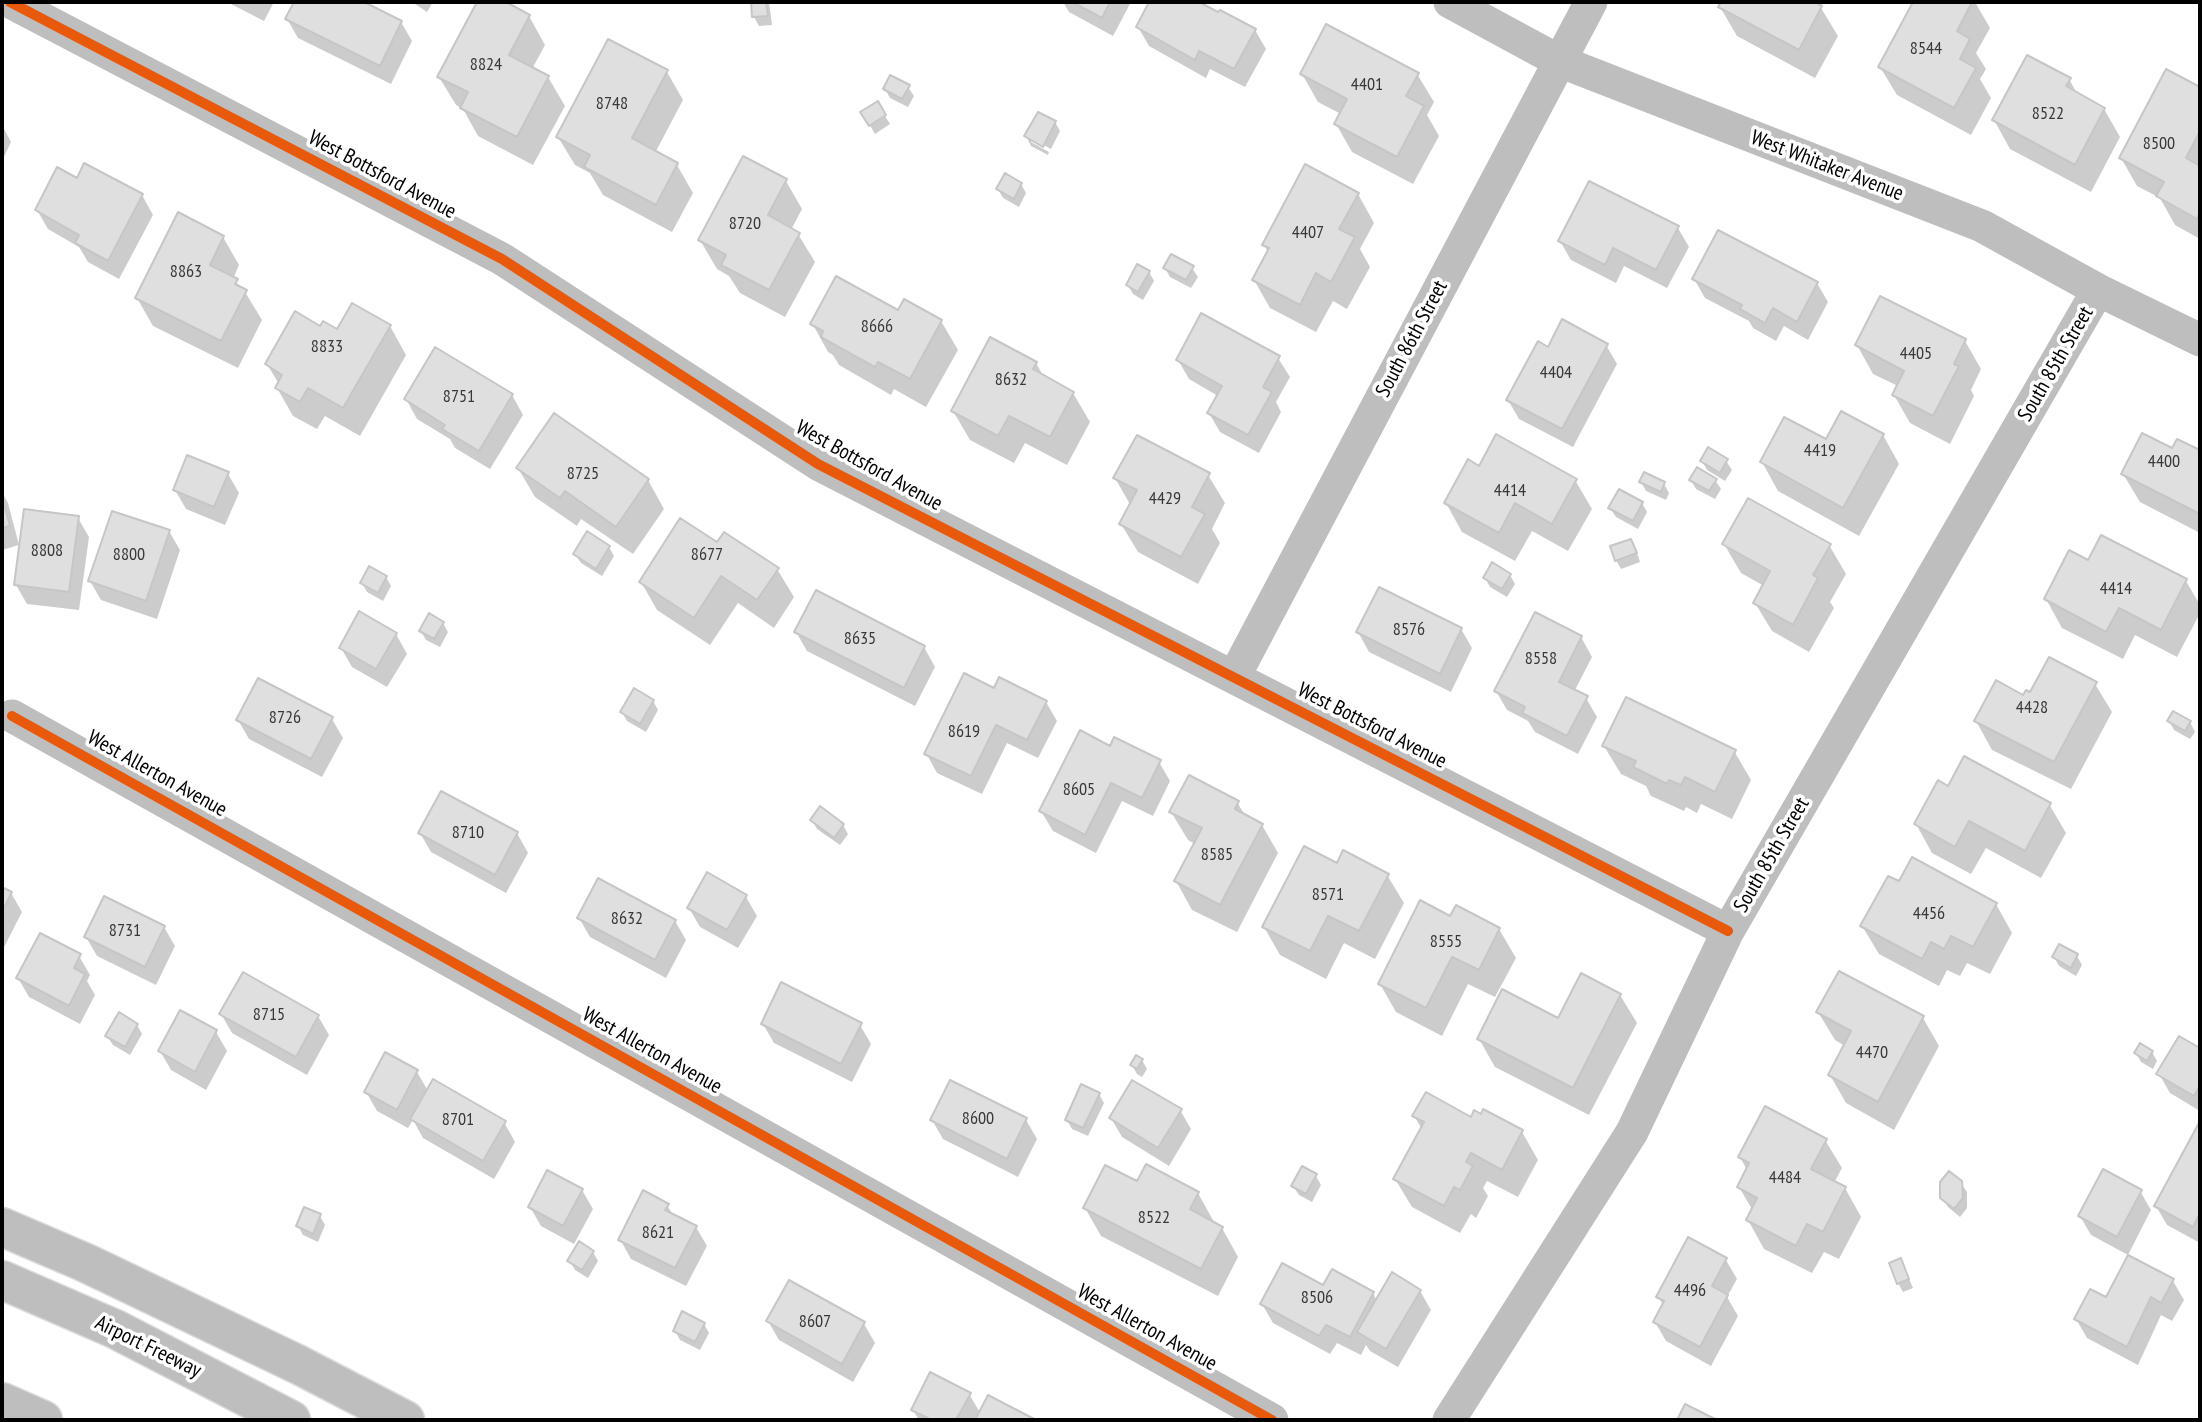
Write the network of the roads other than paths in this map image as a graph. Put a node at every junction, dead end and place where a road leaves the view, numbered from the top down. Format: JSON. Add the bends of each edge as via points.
{"nodes":[{"id":1,"x":10,"y":2,"type":"edge"},
{"id":2,"x":1450,"y":2,"type":"edge"},
{"id":3,"x":1591,"y":2,"type":"edge"},
{"id":4,"x":1559,"y":61,"type":"junction"},
{"id":5,"x":2098,"y":290,"type":"junction"},
{"id":6,"x":2200,"y":340,"type":"edge"},
{"id":7,"x":1234,"y":677,"type":"junction"},
{"id":8,"x":12,"y":716,"type":"dead end"},
{"id":9,"x":1728,"y":931,"type":"junction"},
{"id":10,"x":2,"y":1227,"type":"edge"},
{"id":11,"x":2,"y":1280,"type":"edge"},
{"id":12,"x":2,"y":1402,"type":"edge"},
{"id":13,"x":43,"y":1420,"type":"edge"},
{"id":14,"x":290,"y":1420,"type":"edge"},
{"id":15,"x":405,"y":1420,"type":"edge"},
{"id":16,"x":1272,"y":1420,"type":"edge"},
{"id":17,"x":1449,"y":1420,"type":"edge"}],
"edges":[{"from":1,"to":7,"type":"street","name":"West Bottsford Avenue","via":[[502,259],[818,464]]},
{"from":2,"to":4,"type":"street","name":"West Whitaker Avenue"},
{"from":3,"to":4,"type":"street","name":"South 86th Street"},
{"from":4,"to":5,"type":"street","name":"West Whitaker Avenue","via":[[1982,226]]},
{"from":4,"to":7,"type":"street","name":"South 86th Street"},
{"from":5,"to":6,"type":"street","name":"West Whitaker Avenue"},
{"from":5,"to":9,"type":"street","name":"South 85th Street"},
{"from":7,"to":9,"type":"street","name":"West Bottsford Avenue"},
{"from":8,"to":16,"type":"street","name":"West Allerton Avenue"},
{"from":9,"to":17,"type":"street","name":"South 85th Street","via":[[1632,1132]]},
{"from":10,"to":15,"type":"highway","via":[[274,1353]]},
{"from":11,"to":14,"type":"highway","name":"Airport Freeway","via":[[115,1329]]},
{"from":12,"to":13,"type":"highway"}]}
